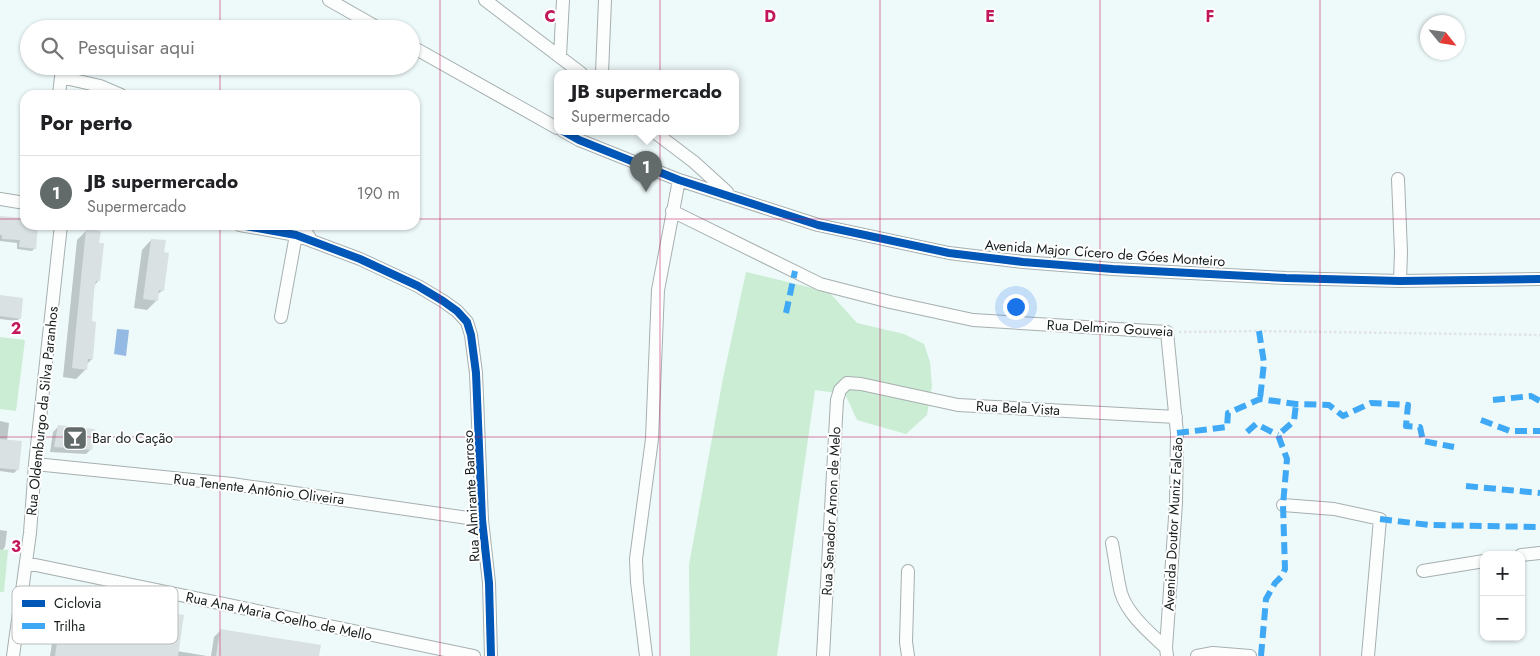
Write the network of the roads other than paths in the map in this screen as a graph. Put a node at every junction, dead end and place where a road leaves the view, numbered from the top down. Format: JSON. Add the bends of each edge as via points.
{"nodes":[{"id":1,"x":329,"y":0,"type":"edge"},
{"id":2,"x":485,"y":0,"type":"edge"},
{"id":3,"x":563,"y":0,"type":"edge"},
{"id":4,"x":605,"y":0,"type":"edge"},
{"id":5,"x":364,"y":20,"type":"edge"},
{"id":6,"x":420,"y":51,"type":"edge"},
{"id":7,"x":560,"y":56,"type":"junction"},
{"id":8,"x":577,"y":70,"type":"edge"},
{"id":9,"x":602,"y":70,"type":"edge"},
{"id":10,"x":59,"y":90,"type":"edge"},
{"id":11,"x":109,"y":90,"type":"edge"},
{"id":12,"x":554,"y":126,"type":"edge"},
{"id":13,"x":570,"y":135,"type":"edge"},
{"id":14,"x":659,"y":135,"type":"edge"},
{"id":15,"x":694,"y":162,"type":"junction"},
{"id":16,"x":1398,"y":179,"type":"dead end"},
{"id":17,"x":683,"y":181,"type":"junction"},
{"id":18,"x":731,"y":195,"type":"junction"},
{"id":19,"x":0,"y":200,"type":"edge"},
{"id":20,"x":20,"y":202,"type":"edge"},
{"id":21,"x":672,"y":211,"type":"junction"},
{"id":22,"x":60,"y":230,"type":"edge"},
{"id":23,"x":299,"y":230,"type":"edge"},
{"id":24,"x":1540,"y":279,"type":"edge"},
{"id":25,"x":1400,"y":281,"type":"junction"},
{"id":26,"x":281,"y":317,"type":"dead end"},
{"id":27,"x":1167,"y":332,"type":"joint"},
{"id":28,"x":861,"y":384,"type":"joint"},
{"id":29,"x":1176,"y":417,"type":"junction"},
{"id":30,"x":35,"y":464,"type":"junction"},
{"id":31,"x":1283,"y":506,"type":"dead end"},
{"id":32,"x":482,"y":520,"type":"junction"},
{"id":33,"x":1112,"y":543,"type":"dead end"},
{"id":34,"x":1540,"y":553,"type":"edge"},
{"id":35,"x":1525,"y":555,"type":"edge"},
{"id":36,"x":1480,"y":561,"type":"edge"},
{"id":37,"x":26,"y":563,"type":"junction"},
{"id":38,"x":908,"y":571,"type":"dead end"},
{"id":39,"x":1423,"y":571,"type":"dead end"},
{"id":40,"x":23,"y":586,"type":"edge"},
{"id":41,"x":137,"y":586,"type":"edge"},
{"id":42,"x":178,"y":595,"type":"edge"},
{"id":43,"x":1167,"y":652,"type":"edge"},
{"id":44,"x":474,"y":656,"type":"edge"},
{"id":45,"x":491,"y":656,"type":"edge"},
{"id":46,"x":646,"y":656,"type":"edge"},
{"id":47,"x":824,"y":656,"type":"edge"},
{"id":48,"x":908,"y":656,"type":"edge"},
{"id":49,"x":1197,"y":656,"type":"edge"},
{"id":50,"x":1250,"y":656,"type":"edge"},
{"id":51,"x":1368,"y":656,"type":"edge"}],
"edges":[{"from":1,"to":5,"type":"street"},
{"from":2,"to":7,"type":"street"},
{"from":3,"to":7,"type":"street"},
{"from":4,"to":9,"type":"street"},
{"from":6,"to":12,"type":"street"},
{"from":7,"to":8,"type":"street"},
{"from":10,"to":11,"type":"street","via":[[60,77]]},
{"from":13,"to":17,"type":"street","name":"Avenida Major Cícero de Góes Monteiro"},
{"from":14,"to":15,"type":"street"},
{"from":15,"to":17,"type":"street"},
{"from":15,"to":18,"type":"street"},
{"from":16,"to":25,"type":"street"},
{"from":17,"to":18,"type":"street","name":"Avenida Major Cícero de Góes Monteiro"},
{"from":17,"to":21,"type":"street"},
{"from":18,"to":25,"type":"street","name":"Avenida Major Cícero de Góes Monteiro","via":[[818,224],[950,253],[1113,269]]},
{"from":19,"to":20,"type":"street"},
{"from":21,"to":27,"type":"street","name":"Rua Delmiro Gouveia","via":[[820,284],[890,302],[973,320]]},
{"from":21,"to":46,"type":"street","via":[[657,297],[652,439],[636,559]]},
{"from":22,"to":30,"type":"street","name":"Rua Oldemburgo da Silva Paranhos"},
{"from":23,"to":26,"type":"street"},
{"from":23,"to":32,"type":"street","name":"Rua Almirante Barroso","via":[[311,240],[418,286],[444,301],[467,322],[476,373]]},
{"from":24,"to":25,"type":"street","name":"Avenida Major Cícero de Góes Monteiro"},
{"from":27,"to":29,"type":"street","name":"Avenida Doutor Muniz Falcão"},
{"from":28,"to":29,"type":"street","name":"Rua Bela Vista","via":[[958,405]]},
{"from":28,"to":47,"type":"street","name":"Rua Senador Arnon de Melo","via":[[847,383],[837,400]]},
{"from":29,"to":43,"type":"street","name":"Avenida Doutor Muniz Falcão","via":[[1176,503]]},
{"from":30,"to":32,"type":"street","name":"Rua Tenente Antônio Oliveira","via":[[232,484]]},
{"from":30,"to":37,"type":"street","name":"Rua Oldemburgo da Silva Paranhos"},
{"from":31,"to":51,"type":"street","via":[[1334,509],[1380,519]]},
{"from":32,"to":45,"type":"street","name":"Rua Almirante Barroso","via":[[489,583]]},
{"from":33,"to":43,"type":"street","via":[[1126,603]]},
{"from":34,"to":35,"type":"street"},
{"from":36,"to":39,"type":"street"},
{"from":37,"to":40,"type":"street","name":"Rua Oldemburgo da Silva Paranhos"},
{"from":37,"to":41,"type":"street","name":"Rua Ana Maria Coelho de Mello"},
{"from":38,"to":48,"type":"street"},
{"from":42,"to":44,"type":"street","name":"Rua Ana Maria Coelho de Mello"},
{"from":49,"to":50,"type":"street","via":[[1213,653]]}]}
